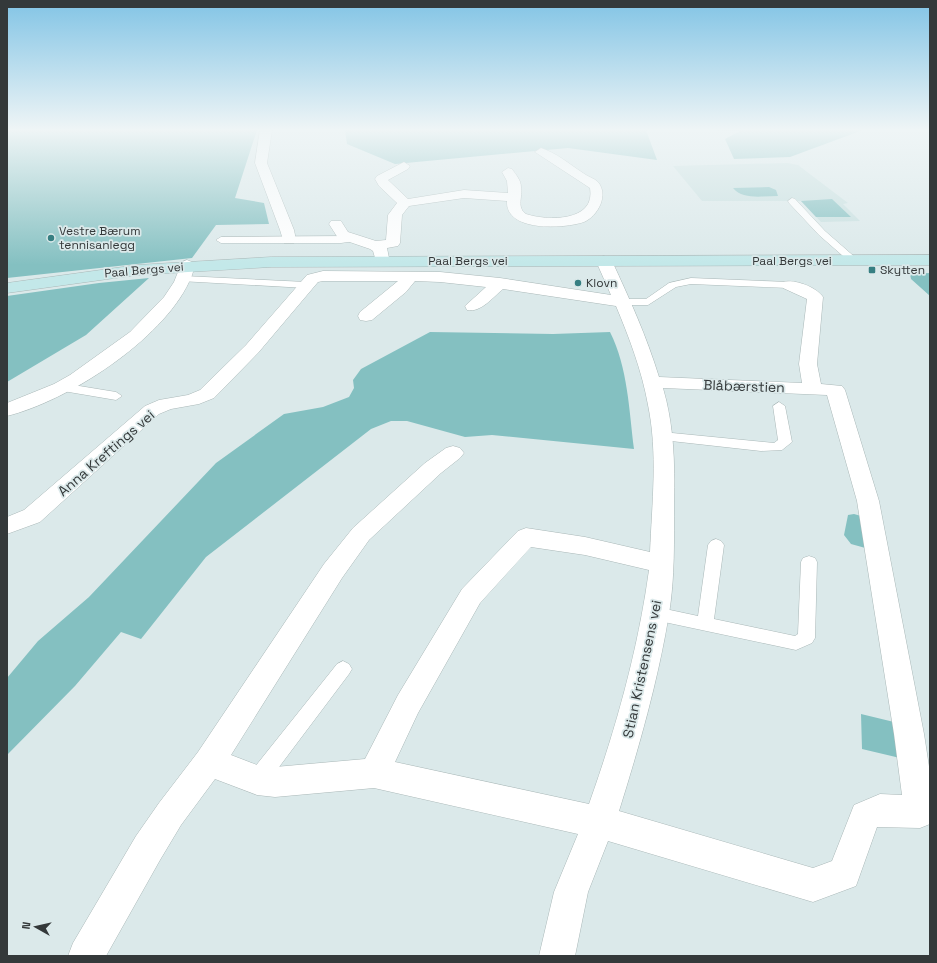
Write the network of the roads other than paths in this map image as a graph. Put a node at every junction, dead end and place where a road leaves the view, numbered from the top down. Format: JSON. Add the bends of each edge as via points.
{"nodes":[{"id":1,"x":266,"y":175,"type":"edge"},
{"id":2,"x":388,"y":175,"type":"edge"},
{"id":3,"x":510,"y":175,"type":"edge"},
{"id":4,"x":579,"y":175,"type":"edge"},
{"id":5,"x":514,"y":197,"type":"junction"},
{"id":6,"x":792,"y":202,"type":"dead end"},
{"id":7,"x":405,"y":203,"type":"junction"},
{"id":8,"x":336,"y":224,"type":"dead end"},
{"id":9,"x":352,"y":239,"type":"junction"},
{"id":10,"x":221,"y":240,"type":"dead end"},
{"id":11,"x":289,"y":240,"type":"junction"},
{"id":12,"x":375,"y":246,"type":"junction"},
{"id":13,"x":930,"y":260,"type":"edge"},
{"id":14,"x":380,"y":261,"type":"junction"},
{"id":15,"x":604,"y":261,"type":"junction"},
{"id":16,"x":854,"y":261,"type":"junction"},
{"id":17,"x":186,"y":272,"type":"junction"},
{"id":18,"x":411,"y":277,"type":"junction"},
{"id":19,"x":500,"y":283,"type":"junction"},
{"id":20,"x":306,"y":285,"type":"junction"},
{"id":21,"x":789,"y":285,"type":"joint"},
{"id":22,"x":7,"y":288,"type":"edge"},
{"id":23,"x":623,"y":302,"type":"junction"},
{"id":24,"x":473,"y":306,"type":"dead end"},
{"id":25,"x":366,"y":316,"type":"dead end"},
{"id":26,"x":652,"y":382,"type":"junction"},
{"id":27,"x":61,"y":387,"type":"junction"},
{"id":28,"x":824,"y":389,"type":"junction"},
{"id":29,"x":116,"y":396,"type":"dead end"},
{"id":30,"x":779,"y":406,"type":"dead end"},
{"id":31,"x":7,"y":410,"type":"edge"},
{"id":32,"x":662,"y":436,"type":"junction"},
{"id":33,"x":453,"y":453,"type":"dead end"},
{"id":34,"x":7,"y":526,"type":"edge"},
{"id":35,"x":716,"y":545,"type":"dead end"},
{"id":36,"x":809,"y":562,"type":"dead end"},
{"id":37,"x":662,"y":564,"type":"junction"},
{"id":38,"x":656,"y":614,"type":"junction"},
{"id":39,"x":705,"y":624,"type":"junction"},
{"id":40,"x":343,"y":669,"type":"dead end"},
{"id":41,"x":209,"y":762,"type":"junction"},
{"id":42,"x":374,"y":773,"type":"junction"},
{"id":43,"x":257,"y":780,"type":"junction"},
{"id":44,"x":925,"y":813,"type":"edge"},
{"id":45,"x":599,"y":822,"type":"junction"},
{"id":46,"x":86,"y":956,"type":"edge"},
{"id":47,"x":557,"y":956,"type":"edge"}],
"edges":[{"from":1,"to":11,"type":"street"},
{"from":2,"to":7,"type":"street","via":[[381,179],[383,183]]},
{"from":3,"to":5,"type":"street","via":[[514,181]]},
{"from":4,"to":5,"type":"street","via":[[594,185],[598,196],[590,211],[580,219],[537,221],[521,218],[516,214]]},
{"from":5,"to":7,"type":"street","via":[[464,194]]},
{"from":6,"to":16,"type":"lane"},
{"from":7,"to":12,"type":"street","via":[[398,207],[395,215],[393,243]]},
{"from":8,"to":9,"type":"street","via":[[343,235]]},
{"from":9,"to":11,"type":"lane"},
{"from":9,"to":12,"type":"street"},
{"from":10,"to":11,"type":"lane"},
{"from":12,"to":14,"type":"street","via":[[382,254]]},
{"from":13,"to":16,"type":"street","name":"Paal Bergs vei"},
{"from":14,"to":15,"type":"street","name":"Paal Bergs vei"},
{"from":14,"to":17,"type":"street","name":"Paal Bergs vei","via":[[271,262]]},
{"from":15,"to":16,"type":"street","name":"Paal Bergs vei"},
{"from":15,"to":23,"type":"street","name":"Stian Kristensens vei"},
{"from":17,"to":20,"type":"lane"},
{"from":17,"to":22,"type":"street","name":"Paal Bergs vei","via":[[93,275]]},
{"from":17,"to":27,"type":"street","via":[[168,304],[144,330]]},
{"from":18,"to":19,"type":"street"},
{"from":18,"to":20,"type":"street","via":[[323,276],[313,278]]},
{"from":18,"to":25,"type":"street"},
{"from":19,"to":23,"type":"street"},
{"from":19,"to":24,"type":"street"},
{"from":20,"to":34,"type":"street","name":"Anna Kreftings vei","via":[[252,349],[207,394],[152,410],[32,516]]},
{"from":21,"to":23,"type":"lane","via":[[691,281],[673,285],[648,302]]},
{"from":21,"to":28,"type":"street","via":[[815,298],[808,364]]},
{"from":23,"to":26,"type":"street","name":"Stian Kristensens vei"},
{"from":26,"to":28,"type":"street","name":"Blåbærstien"},
{"from":26,"to":32,"type":"street","name":"Stian Kristensens vei"},
{"from":27,"to":29,"type":"lane"},
{"from":27,"to":31,"type":"street"},
{"from":28,"to":44,"type":"street","via":[[868,501]]},
{"from":30,"to":32,"type":"lane","via":[[785,442],[777,447],[761,448]]},
{"from":32,"to":37,"type":"street","name":"Stian Kristensens vei"},
{"from":33,"to":41,"type":"street","via":[[432,468],[361,534],[333,571]]},
{"from":35,"to":39,"type":"lane"},
{"from":36,"to":39,"type":"lane","via":[[806,638],[796,644]]},
{"from":37,"to":38,"type":"street","name":"Stian Kristensens vei"},
{"from":37,"to":42,"type":"street","via":[[585,546],[526,537],[471,596],[408,704]]},
{"from":38,"to":39,"type":"lane"},
{"from":38,"to":45,"type":"street","name":"Stian Kristensens vei","via":[[627,740]]},
{"from":40,"to":43,"type":"lane"},
{"from":41,"to":43,"type":"street"},
{"from":41,"to":46,"type":"street","via":[[148,848]]},
{"from":42,"to":43,"type":"street","via":[[275,782]]},
{"from":42,"to":45,"type":"street"},
{"from":44,"to":45,"type":"street","via":[[880,810],[865,816],[844,874],[813,884]]},
{"from":45,"to":47,"type":"street","name":"Stian Kristensens vei","via":[[571,892]]}]}
